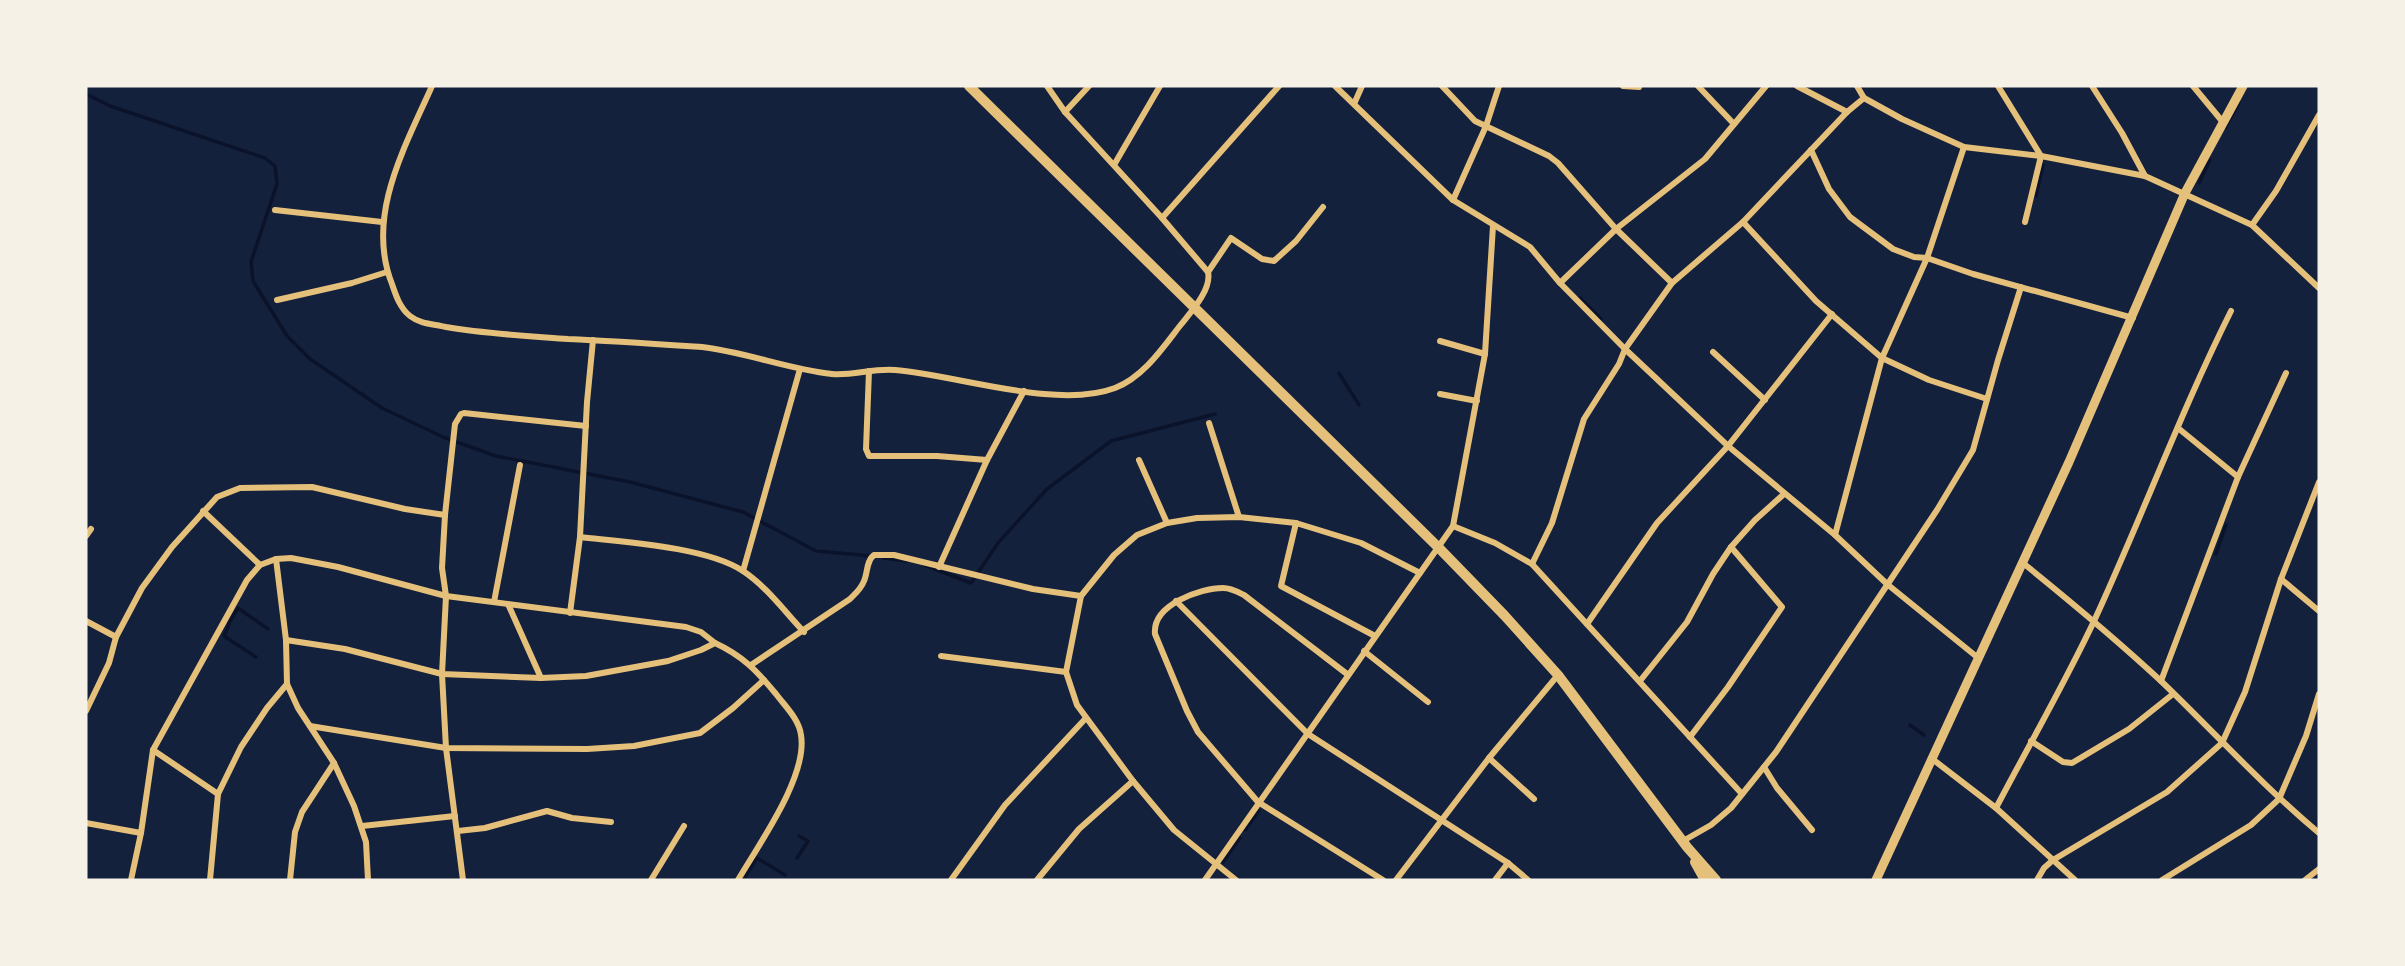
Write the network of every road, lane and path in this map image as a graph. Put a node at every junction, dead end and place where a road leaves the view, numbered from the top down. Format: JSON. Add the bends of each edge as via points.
{"nodes":[{"id":1,"x":432,"y":86,"type":"edge"},
{"id":2,"x":969,"y":86,"type":"edge"},
{"id":3,"x":1047,"y":86,"type":"edge"},
{"id":4,"x":1089,"y":86,"type":"edge"},
{"id":5,"x":1160,"y":86,"type":"edge"},
{"id":6,"x":1279,"y":86,"type":"edge"},
{"id":7,"x":1335,"y":86,"type":"edge"},
{"id":8,"x":1362,"y":86,"type":"edge"},
{"id":9,"x":1442,"y":86,"type":"edge"},
{"id":10,"x":1499,"y":86,"type":"edge"},
{"id":11,"x":1623,"y":86,"type":"edge"},
{"id":12,"x":1698,"y":86,"type":"edge"},
{"id":13,"x":1766,"y":86,"type":"edge"},
{"id":14,"x":1797,"y":86,"type":"edge"},
{"id":15,"x":1857,"y":86,"type":"edge"},
{"id":16,"x":2008,"y":86,"type":"edge"},
{"id":17,"x":2092,"y":86,"type":"edge"},
{"id":18,"x":2193,"y":86,"type":"edge"},
{"id":19,"x":2243,"y":86,"type":"edge"},
{"id":20,"x":1639,"y":87,"type":"edge"},
{"id":21,"x":2000,"y":89,"type":"edge"},
{"id":22,"x":1864,"y":98,"type":"junction"},
{"id":23,"x":1354,"y":104,"type":"junction"},
{"id":24,"x":1065,"y":112,"type":"junction"},
{"id":25,"x":1847,"y":112,"type":"junction"},
{"id":26,"x":2319,"y":116,"type":"edge"},
{"id":27,"x":2222,"y":121,"type":"junction"},
{"id":28,"x":1734,"y":124,"type":"junction"},
{"id":29,"x":1486,"y":126,"type":"junction"},
{"id":30,"x":1964,"y":147,"type":"junction"},
{"id":31,"x":1811,"y":150,"type":"junction"},
{"id":32,"x":2041,"y":156,"type":"junction"},
{"id":33,"x":1114,"y":166,"type":"junction"},
{"id":34,"x":2145,"y":176,"type":"junction"},
{"id":35,"x":2185,"y":193,"type":"junction"},
{"id":36,"x":1453,"y":200,"type":"junction"},
{"id":37,"x":1323,"y":207,"type":"dead end"},
{"id":38,"x":275,"y":210,"type":"dead end"},
{"id":39,"x":1162,"y":218,"type":"junction"},
{"id":40,"x":382,"y":222,"type":"junction"},
{"id":41,"x":1743,"y":222,"type":"junction"},
{"id":42,"x":2025,"y":222,"type":"dead end"},
{"id":43,"x":2252,"y":225,"type":"junction"},
{"id":44,"x":1493,"y":226,"type":"junction"},
{"id":45,"x":1616,"y":229,"type":"junction"},
{"id":46,"x":1927,"y":258,"type":"junction"},
{"id":47,"x":387,"y":272,"type":"junction"},
{"id":48,"x":1208,"y":272,"type":"junction"},
{"id":49,"x":1560,"y":283,"type":"junction"},
{"id":50,"x":1672,"y":283,"type":"junction"},
{"id":51,"x":2318,"y":283,"type":"edge"},
{"id":52,"x":2021,"y":287,"type":"junction"},
{"id":53,"x":277,"y":300,"type":"dead end"},
{"id":54,"x":1194,"y":308,"type":"junction"},
{"id":55,"x":2231,"y":311,"type":"dead end"},
{"id":56,"x":1832,"y":314,"type":"junction"},
{"id":57,"x":2133,"y":318,"type":"junction"},
{"id":58,"x":593,"y":340,"type":"junction"},
{"id":59,"x":1440,"y":341,"type":"dead end"},
{"id":60,"x":1625,"y":349,"type":"junction"},
{"id":61,"x":1713,"y":352,"type":"dead end"},
{"id":62,"x":1485,"y":354,"type":"junction"},
{"id":63,"x":1882,"y":358,"type":"junction"},
{"id":64,"x":800,"y":369,"type":"junction"},
{"id":65,"x":869,"y":370,"type":"junction"},
{"id":66,"x":2286,"y":373,"type":"dead end"},
{"id":67,"x":1024,"y":391,"type":"junction"},
{"id":68,"x":1440,"y":394,"type":"dead end"},
{"id":69,"x":1765,"y":400,"type":"junction"},
{"id":70,"x":1987,"y":400,"type":"junction"},
{"id":71,"x":1477,"y":401,"type":"junction"},
{"id":72,"x":1209,"y":423,"type":"dead end"},
{"id":73,"x":586,"y":426,"type":"junction"},
{"id":74,"x":2178,"y":428,"type":"junction"},
{"id":75,"x":1728,"y":446,"type":"junction"},
{"id":76,"x":987,"y":460,"type":"junction"},
{"id":77,"x":1139,"y":460,"type":"dead end"},
{"id":78,"x":520,"y":465,"type":"dead end"},
{"id":79,"x":2238,"y":477,"type":"junction"},
{"id":80,"x":2319,"y":482,"type":"edge"},
{"id":81,"x":1784,"y":494,"type":"junction"},
{"id":82,"x":203,"y":511,"type":"junction"},
{"id":83,"x":444,"y":514,"type":"junction"},
{"id":84,"x":1239,"y":517,"type":"junction"},
{"id":85,"x":1167,"y":523,"type":"junction"},
{"id":86,"x":1296,"y":523,"type":"junction"},
{"id":87,"x":1453,"y":526,"type":"junction"},
{"id":88,"x":91,"y":529,"type":"dead end"},
{"id":89,"x":1835,"y":535,"type":"junction"},
{"id":90,"x":86,"y":536,"type":"edge"},
{"id":91,"x":580,"y":537,"type":"junction"},
{"id":92,"x":1731,"y":547,"type":"junction"},
{"id":93,"x":1439,"y":548,"type":"junction"},
{"id":94,"x":276,"y":559,"type":"junction"},
{"id":95,"x":2023,"y":563,"type":"junction"},
{"id":96,"x":1532,"y":564,"type":"junction"},
{"id":97,"x":260,"y":565,"type":"junction"},
{"id":98,"x":939,"y":567,"type":"junction"},
{"id":99,"x":743,"y":571,"type":"junction"},
{"id":100,"x":1420,"y":573,"type":"junction"},
{"id":101,"x":2281,"y":579,"type":"junction"},
{"id":102,"x":1887,"y":584,"type":"junction"},
{"id":103,"x":446,"y":596,"type":"junction"},
{"id":104,"x":1081,"y":596,"type":"junction"},
{"id":105,"x":1176,"y":601,"type":"junction"},
{"id":106,"x":494,"y":602,"type":"junction"},
{"id":107,"x":508,"y":604,"type":"junction"},
{"id":108,"x":2319,"y":611,"type":"edge"},
{"id":109,"x":570,"y":612,"type":"junction"},
{"id":110,"x":86,"y":621,"type":"edge"},
{"id":111,"x":2094,"y":621,"type":"junction"},
{"id":112,"x":1587,"y":624,"type":"junction"},
{"id":113,"x":804,"y":632,"type":"junction"},
{"id":114,"x":1375,"y":636,"type":"junction"},
{"id":115,"x":116,"y":637,"type":"junction"},
{"id":116,"x":286,"y":640,"type":"junction"},
{"id":117,"x":715,"y":643,"type":"junction"},
{"id":118,"x":1364,"y":651,"type":"junction"},
{"id":119,"x":941,"y":656,"type":"dead end"},
{"id":120,"x":1977,"y":657,"type":"junction"},
{"id":121,"x":751,"y":665,"type":"junction"},
{"id":122,"x":1066,"y":672,"type":"junction"},
{"id":123,"x":442,"y":674,"type":"junction"},
{"id":124,"x":1347,"y":674,"type":"junction"},
{"id":125,"x":1558,"y":676,"type":"junction"},
{"id":126,"x":541,"y":678,"type":"junction"},
{"id":127,"x":764,"y":680,"type":"junction"},
{"id":128,"x":1640,"y":681,"type":"junction"},
{"id":129,"x":2161,"y":681,"type":"junction"},
{"id":130,"x":287,"y":684,"type":"junction"},
{"id":131,"x":2173,"y":694,"type":"junction"},
{"id":132,"x":2319,"y":694,"type":"edge"},
{"id":133,"x":1428,"y":702,"type":"dead end"},
{"id":134,"x":86,"y":711,"type":"edge"},
{"id":135,"x":1086,"y":718,"type":"junction"},
{"id":136,"x":310,"y":726,"type":"junction"},
{"id":137,"x":1308,"y":734,"type":"junction"},
{"id":138,"x":1690,"y":737,"type":"junction"},
{"id":139,"x":2031,"y":741,"type":"junction"},
{"id":140,"x":2222,"y":743,"type":"junction"},
{"id":141,"x":446,"y":748,"type":"junction"},
{"id":142,"x":153,"y":750,"type":"junction"},
{"id":143,"x":1489,"y":758,"type":"junction"},
{"id":144,"x":1931,"y":758,"type":"junction"},
{"id":145,"x":334,"y":763,"type":"junction"},
{"id":146,"x":1764,"y":767,"type":"junction"},
{"id":147,"x":1133,"y":781,"type":"junction"},
{"id":148,"x":219,"y":794,"type":"junction"},
{"id":149,"x":1742,"y":794,"type":"junction"},
{"id":150,"x":1534,"y":799,"type":"dead end"},
{"id":151,"x":2279,"y":799,"type":"junction"},
{"id":152,"x":1258,"y":802,"type":"junction"},
{"id":153,"x":1996,"y":808,"type":"junction"},
{"id":154,"x":455,"y":816,"type":"junction"},
{"id":155,"x":1440,"y":821,"type":"junction"},
{"id":156,"x":611,"y":822,"type":"dead end"},
{"id":157,"x":86,"y":823,"type":"edge"},
{"id":158,"x":362,"y":826,"type":"junction"},
{"id":159,"x":684,"y":826,"type":"dead end"},
{"id":160,"x":1812,"y":830,"type":"dead end"},
{"id":161,"x":458,"y":831,"type":"junction"},
{"id":162,"x":141,"y":833,"type":"junction"},
{"id":163,"x":2319,"y":833,"type":"edge"},
{"id":164,"x":1685,"y":844,"type":"junction"},
{"id":165,"x":2053,"y":860,"type":"junction"},
{"id":166,"x":1508,"y":863,"type":"junction"},
{"id":167,"x":1217,"y":864,"type":"junction"},
{"id":168,"x":2319,"y":869,"type":"edge"},
{"id":169,"x":131,"y":880,"type":"edge"},
{"id":170,"x":209,"y":880,"type":"edge"},
{"id":171,"x":290,"y":880,"type":"edge"},
{"id":172,"x":368,"y":880,"type":"edge"},
{"id":173,"x":463,"y":880,"type":"edge"},
{"id":174,"x":651,"y":880,"type":"edge"},
{"id":175,"x":738,"y":880,"type":"edge"},
{"id":176,"x":951,"y":880,"type":"edge"},
{"id":177,"x":1037,"y":880,"type":"edge"},
{"id":178,"x":1205,"y":880,"type":"edge"},
{"id":179,"x":1236,"y":880,"type":"edge"},
{"id":180,"x":1383,"y":880,"type":"edge"},
{"id":181,"x":1396,"y":880,"type":"edge"},
{"id":182,"x":1495,"y":880,"type":"edge"},
{"id":183,"x":1528,"y":880,"type":"edge"},
{"id":184,"x":1705,"y":880,"type":"edge"},
{"id":185,"x":1716,"y":880,"type":"edge"},
{"id":186,"x":1876,"y":880,"type":"edge"},
{"id":187,"x":2037,"y":880,"type":"edge"},
{"id":188,"x":2075,"y":880,"type":"edge"},
{"id":189,"x":2162,"y":880,"type":"edge"},
{"id":190,"x":2305,"y":880,"type":"edge"}],
"edges":[{"from":1,"to":40,"type":"street","via":[[400,160]]},
{"from":2,"to":54,"type":"highway"},
{"from":3,"to":24,"type":"street"},
{"from":4,"to":24,"type":"street"},
{"from":5,"to":33,"type":"street"},
{"from":6,"to":39,"type":"street"},
{"from":7,"to":23,"type":"street"},
{"from":8,"to":23,"type":"street"},
{"from":9,"to":29,"type":"street","via":[[1475,121]]},
{"from":10,"to":29,"type":"street"},
{"from":11,"to":20,"type":"street"},
{"from":12,"to":28,"type":"street"},
{"from":13,"to":28,"type":"street"},
{"from":14,"to":25,"type":"street"},
{"from":15,"to":22,"type":"street"},
{"from":16,"to":21,"type":"street"},
{"from":17,"to":34,"type":"street"},
{"from":18,"to":27,"type":"street"},
{"from":19,"to":27,"type":"main road"},
{"from":21,"to":32,"type":"street"},
{"from":22,"to":25,"type":"street"},
{"from":22,"to":30,"type":"street"},
{"from":23,"to":36,"type":"street"},
{"from":24,"to":33,"type":"street"},
{"from":25,"to":31,"type":"street"},
{"from":26,"to":43,"type":"street"},
{"from":27,"to":35,"type":"main road"},
{"from":28,"to":45,"type":"street","via":[[1694,170]]},
{"from":29,"to":36,"type":"street"},
{"from":29,"to":45,"type":"street","via":[[1558,163]]},
{"from":30,"to":32,"type":"street"},
{"from":30,"to":46,"type":"street"},
{"from":31,"to":41,"type":"street"},
{"from":31,"to":46,"type":"street","via":[[1829,189],[1856,223],[1893,249]]},
{"from":32,"to":34,"type":"street"},
{"from":32,"to":42,"type":"street"},
{"from":33,"to":39,"type":"street"},
{"from":34,"to":35,"type":"street"},
{"from":35,"to":43,"type":"street"},
{"from":35,"to":57,"type":"main road"},
{"from":36,"to":44,"type":"street"},
{"from":37,"to":48,"type":"street","via":[[1275,261],[1262,259],[1231,238]]},
{"from":38,"to":40,"type":"street"},
{"from":39,"to":48,"type":"street"},
{"from":40,"to":47,"type":"street"},
{"from":41,"to":50,"type":"street"},
{"from":41,"to":56,"type":"street"},
{"from":43,"to":51,"type":"street"},
{"from":44,"to":49,"type":"street","via":[[1530,247]]},
{"from":44,"to":62,"type":"street"},
{"from":45,"to":49,"type":"street"},
{"from":45,"to":50,"type":"street"},
{"from":46,"to":52,"type":"street"},
{"from":46,"to":63,"type":"street"},
{"from":47,"to":53,"type":"street"},
{"from":47,"to":58,"type":"street","via":[[400,304],[422,322],[499,334]]},
{"from":48,"to":54,"type":"street","via":[[1208,282]]},
{"from":49,"to":60,"type":"street"},
{"from":50,"to":60,"type":"street"},
{"from":52,"to":57,"type":"street"},
{"from":52,"to":70,"type":"street"},
{"from":54,"to":67,"type":"street","via":[[1156,357],[1118,387],[1076,395]]},
{"from":54,"to":93,"type":"highway"},
{"from":55,"to":74,"type":"street"},
{"from":56,"to":63,"type":"street"},
{"from":56,"to":69,"type":"street"},
{"from":57,"to":95,"type":"main road"},
{"from":58,"to":64,"type":"street","via":[[733,351]]},
{"from":58,"to":73,"type":"street"},
{"from":59,"to":62,"type":"street"},
{"from":60,"to":75,"type":"street"},
{"from":60,"to":96,"type":"street","via":[[1584,419],[1552,523]]},
{"from":61,"to":69,"type":"street"},
{"from":62,"to":71,"type":"street"},
{"from":63,"to":70,"type":"street"},
{"from":63,"to":89,"type":"street"},
{"from":64,"to":65,"type":"street","via":[[836,374]]},
{"from":64,"to":99,"type":"street"},
{"from":65,"to":67,"type":"street","via":[[893,369]]},
{"from":65,"to":76,"type":"street","via":[[869,456]]},
{"from":66,"to":79,"type":"street"},
{"from":67,"to":76,"type":"street"},
{"from":68,"to":71,"type":"street"},
{"from":69,"to":75,"type":"street"},
{"from":70,"to":102,"type":"street","via":[[1973,450]]},
{"from":71,"to":87,"type":"street"},
{"from":72,"to":84,"type":"street"},
{"from":73,"to":83,"type":"street","via":[[460,414]]},
{"from":73,"to":91,"type":"street"},
{"from":74,"to":79,"type":"street"},
{"from":74,"to":111,"type":"street"},
{"from":75,"to":81,"type":"street"},
{"from":75,"to":112,"type":"street","via":[[1657,523]]},
{"from":76,"to":98,"type":"street"},
{"from":77,"to":85,"type":"street"},
{"from":78,"to":106,"type":"street"},
{"from":79,"to":129,"type":"street"},
{"from":80,"to":101,"type":"street"},
{"from":81,"to":89,"type":"street"},
{"from":81,"to":92,"type":"street"},
{"from":82,"to":83,"type":"street","via":[[217,497],[240,488],[266,486],[312,487]]},
{"from":82,"to":97,"type":"street"},
{"from":82,"to":115,"type":"street","via":[[142,587]]},
{"from":83,"to":103,"type":"street"},
{"from":84,"to":85,"type":"street"},
{"from":84,"to":86,"type":"street"},
{"from":85,"to":104,"type":"street","via":[[1137,535]]},
{"from":86,"to":100,"type":"street","via":[[1361,543]]},
{"from":86,"to":114,"type":"street","via":[[1281,586]]},
{"from":87,"to":93,"type":"street"},
{"from":87,"to":96,"type":"street"},
{"from":88,"to":90,"type":"street"},
{"from":89,"to":102,"type":"street"},
{"from":91,"to":99,"type":"street","via":[[718,559]]},
{"from":91,"to":109,"type":"street"},
{"from":92,"to":128,"type":"street","via":[[1687,622]]},
{"from":92,"to":138,"type":"street","via":[[1782,607]]},
{"from":93,"to":100,"type":"street"},
{"from":93,"to":125,"type":"highway"},
{"from":94,"to":97,"type":"street"},
{"from":94,"to":103,"type":"street","via":[[338,567]]},
{"from":94,"to":116,"type":"street"},
{"from":95,"to":111,"type":"street"},
{"from":95,"to":120,"type":"main road"},
{"from":96,"to":112,"type":"street"},
{"from":97,"to":142,"type":"street","via":[[247,580]]},
{"from":98,"to":104,"type":"street"},
{"from":98,"to":113,"type":"street","via":[[894,555],[874,555],[860,590]]},
{"from":99,"to":113,"type":"street"},
{"from":100,"to":114,"type":"street"},
{"from":101,"to":108,"type":"street"},
{"from":101,"to":140,"type":"street","via":[[2245,692]]},
{"from":102,"to":120,"type":"street"},
{"from":102,"to":146,"type":"street"},
{"from":103,"to":106,"type":"street"},
{"from":103,"to":123,"type":"street"},
{"from":104,"to":122,"type":"street"},
{"from":105,"to":124,"type":"street","via":[[1196,592],[1233,589]]},
{"from":105,"to":137,"type":"street"},
{"from":105,"to":152,"type":"street","via":[[1159,618],[1155,634],[1198,732]]},
{"from":106,"to":107,"type":"street"},
{"from":107,"to":109,"type":"street"},
{"from":107,"to":126,"type":"street"},
{"from":109,"to":117,"type":"street","via":[[686,627]]},
{"from":110,"to":115,"type":"street"},
{"from":111,"to":129,"type":"street"},
{"from":111,"to":139,"type":"street"},
{"from":112,"to":128,"type":"street"},
{"from":113,"to":121,"type":"street"},
{"from":114,"to":118,"type":"street"},
{"from":115,"to":134,"type":"street"},
{"from":116,"to":123,"type":"street","via":[[345,649]]},
{"from":116,"to":130,"type":"street"},
{"from":117,"to":121,"type":"street"},
{"from":117,"to":126,"type":"street","via":[[668,661],[586,676]]},
{"from":118,"to":124,"type":"street"},
{"from":118,"to":133,"type":"street"},
{"from":119,"to":122,"type":"street"},
{"from":120,"to":144,"type":"main road"},
{"from":121,"to":127,"type":"street"},
{"from":122,"to":135,"type":"street"},
{"from":123,"to":126,"type":"street"},
{"from":123,"to":141,"type":"street"},
{"from":124,"to":137,"type":"street"},
{"from":125,"to":143,"type":"street"},
{"from":125,"to":164,"type":"highway"},
{"from":127,"to":141,"type":"street","via":[[700,733],[634,746],[587,749]]},
{"from":127,"to":175,"type":"street","via":[[792,715],[801,733],[801,753],[792,786]]},
{"from":128,"to":138,"type":"street"},
{"from":129,"to":131,"type":"street"},
{"from":130,"to":136,"type":"street"},
{"from":130,"to":148,"type":"street","via":[[241,747]]},
{"from":131,"to":139,"type":"street","via":[[2129,729],[2072,763]]},
{"from":131,"to":140,"type":"street"},
{"from":132,"to":151,"type":"street"},
{"from":135,"to":147,"type":"street"},
{"from":135,"to":176,"type":"street","via":[[1005,805]]},
{"from":136,"to":141,"type":"street"},
{"from":136,"to":145,"type":"street"},
{"from":137,"to":152,"type":"street"},
{"from":137,"to":155,"type":"street"},
{"from":138,"to":149,"type":"street"},
{"from":139,"to":153,"type":"street"},
{"from":140,"to":151,"type":"street"},
{"from":140,"to":165,"type":"street","via":[[2167,792]]},
{"from":141,"to":154,"type":"street"},
{"from":142,"to":148,"type":"street"},
{"from":142,"to":162,"type":"street"},
{"from":143,"to":150,"type":"street"},
{"from":143,"to":155,"type":"street"},
{"from":144,"to":153,"type":"street"},
{"from":144,"to":186,"type":"main road"},
{"from":145,"to":158,"type":"street"},
{"from":145,"to":171,"type":"street","via":[[302,812]]},
{"from":146,"to":149,"type":"street"},
{"from":146,"to":160,"type":"street"},
{"from":147,"to":167,"type":"street","via":[[1174,830]]},
{"from":147,"to":177,"type":"street","via":[[1079,830]]},
{"from":148,"to":170,"type":"street"},
{"from":149,"to":164,"type":"street","via":[[1720,818]]},
{"from":151,"to":163,"type":"street"},
{"from":151,"to":189,"type":"street","via":[[2251,825]]},
{"from":152,"to":167,"type":"street"},
{"from":152,"to":180,"type":"street"},
{"from":153,"to":165,"type":"street"},
{"from":154,"to":158,"type":"street"},
{"from":154,"to":161,"type":"street"},
{"from":155,"to":166,"type":"street"},
{"from":155,"to":181,"type":"street"},
{"from":156,"to":161,"type":"street","via":[[547,811]]},
{"from":157,"to":162,"type":"street"},
{"from":158,"to":172,"type":"street"},
{"from":159,"to":174,"type":"street"},
{"from":161,"to":173,"type":"street"},
{"from":162,"to":169,"type":"street"},
{"from":164,"to":184,"type":"highway"},
{"from":164,"to":185,"type":"highway"},
{"from":165,"to":187,"type":"street"},
{"from":165,"to":188,"type":"street"},
{"from":166,"to":182,"type":"street"},
{"from":166,"to":183,"type":"street"},
{"from":167,"to":178,"type":"street"},
{"from":167,"to":179,"type":"street"},
{"from":168,"to":190,"type":"street"}]}
